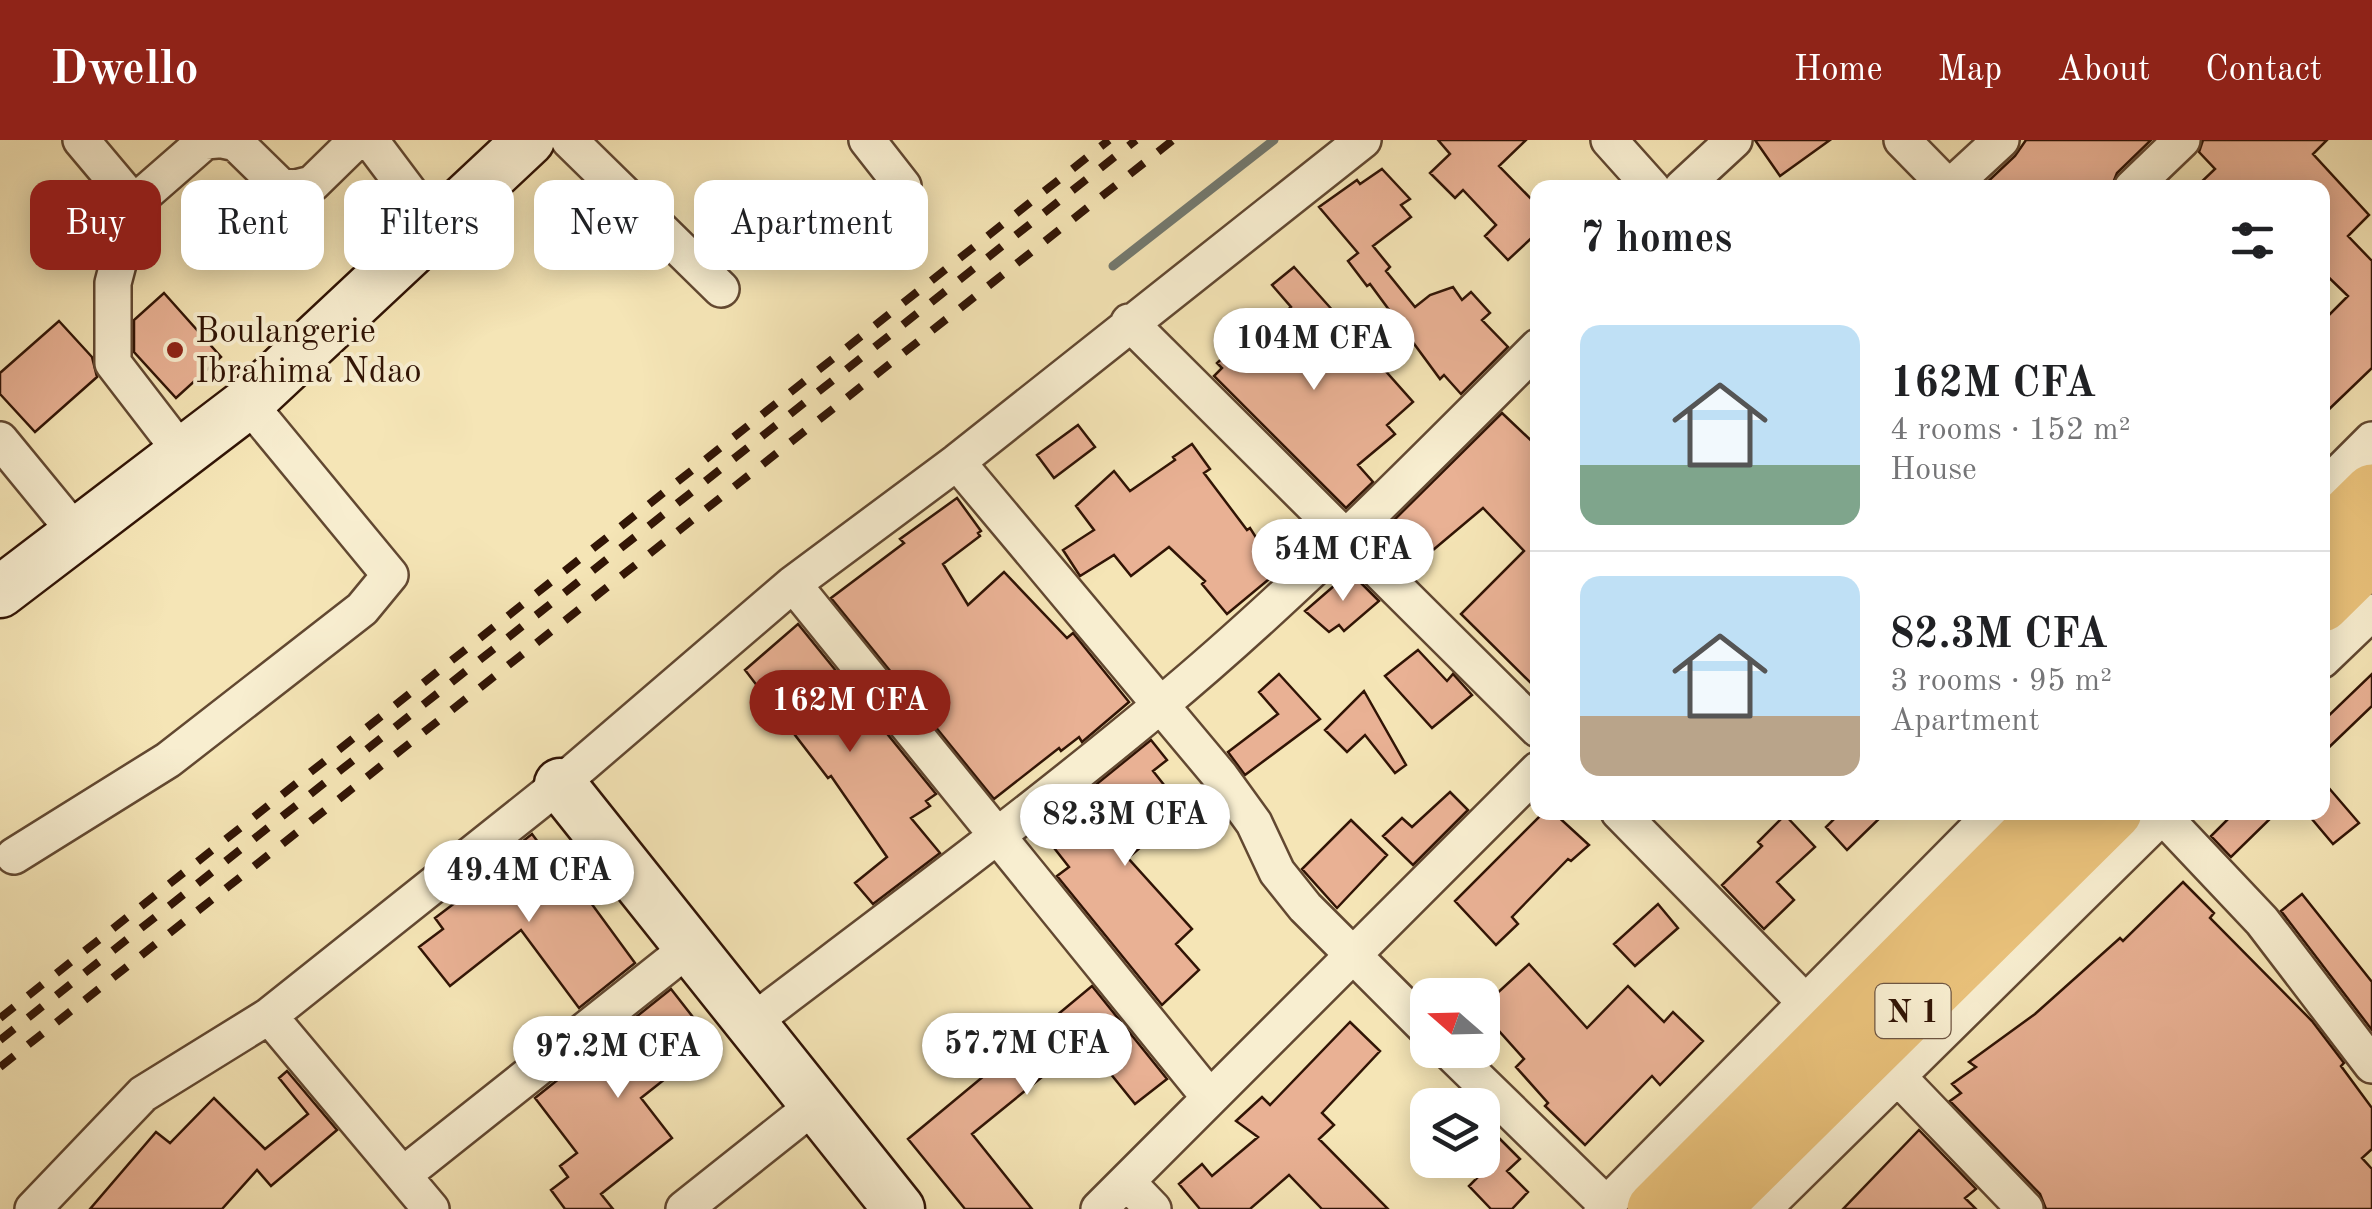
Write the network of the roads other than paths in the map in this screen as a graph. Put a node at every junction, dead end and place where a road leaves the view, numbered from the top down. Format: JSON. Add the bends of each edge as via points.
{"nodes":[{"id":1,"x":81,"y":140,"type":"edge"},
{"id":2,"x":220,"y":140,"type":"edge"},
{"id":3,"x":357,"y":140,"type":"edge"},
{"id":4,"x":370,"y":140,"type":"edge"},
{"id":5,"x":529,"y":140,"type":"edge"},
{"id":6,"x":569,"y":140,"type":"edge"},
{"id":7,"x":867,"y":140,"type":"edge"},
{"id":8,"x":1362,"y":140,"type":"edge"},
{"id":9,"x":1609,"y":140,"type":"edge"},
{"id":10,"x":1734,"y":140,"type":"edge"},
{"id":11,"x":1902,"y":140,"type":"edge"},
{"id":12,"x":2000,"y":140,"type":"edge"},
{"id":13,"x":2182,"y":140,"type":"edge"},
{"id":14,"x":115,"y":180,"type":"edge"},
{"id":15,"x":161,"y":180,"type":"edge"},
{"id":16,"x":400,"y":180,"type":"edge"},
{"id":17,"x":487,"y":180,"type":"edge"},
{"id":18,"x":897,"y":180,"type":"edge"},
{"id":19,"x":1645,"y":180,"type":"edge"},
{"id":20,"x":1691,"y":180,"type":"edge"},
{"id":21,"x":1941,"y":180,"type":"edge"},
{"id":22,"x":1958,"y":180,"type":"edge"},
{"id":23,"x":2140,"y":180,"type":"edge"},
{"id":24,"x":116,"y":270,"type":"edge"},
{"id":25,"x":391,"y":270,"type":"edge"},
{"id":26,"x":721,"y":290,"type":"dead end"},
{"id":27,"x":1129,"y":322,"type":"junction"},
{"id":28,"x":1530,"y":356,"type":"edge"},
{"id":29,"x":248,"y":403,"type":"junction"},
{"id":30,"x":0,"y":440,"type":"edge"},
{"id":31,"x":2372,"y":440,"type":"edge"},
{"id":32,"x":183,"y":454,"type":"junction"},
{"id":33,"x":956,"y":462,"type":"junction"},
{"id":34,"x":2330,"y":482,"type":"edge"},
{"id":35,"x":2372,"y":492,"type":"edge"},
{"id":36,"x":2330,"y":533,"type":"edge"},
{"id":37,"x":78,"y":535,"type":"junction"},
{"id":38,"x":1347,"y":538,"type":"junction"},
{"id":39,"x":2372,"y":555,"type":"edge"},
{"id":40,"x":794,"y":584,"type":"junction"},
{"id":41,"x":0,"y":592,"type":"edge"},
{"id":42,"x":2358,"y":616,"type":"edge"},
{"id":43,"x":2330,"y":650,"type":"edge"},
{"id":44,"x":1160,"y":706,"type":"junction"},
{"id":45,"x":1530,"y":721,"type":"edge"},
{"id":46,"x":1530,"y":778,"type":"edge"},
{"id":47,"x":560,"y":784,"type":"junction"},
{"id":48,"x":1627,"y":820,"type":"edge"},
{"id":49,"x":1986,"y":820,"type":"edge"},
{"id":50,"x":2043,"y":820,"type":"edge"},
{"id":51,"x":2143,"y":820,"type":"edge"},
{"id":52,"x":2144,"y":820,"type":"edge"},
{"id":53,"x":2156,"y":820,"type":"edge"},
{"id":54,"x":998,"y":836,"type":"junction"},
{"id":55,"x":14,"y":856,"type":"dead end"},
{"id":56,"x":690,"y":947,"type":"junction"},
{"id":57,"x":1351,"y":956,"type":"junction"},
{"id":58,"x":1807,"y":1004,"type":"junction"},
{"id":59,"x":1410,"y":1013,"type":"edge"},
{"id":60,"x":270,"y":1016,"type":"junction"},
{"id":61,"x":750,"y":1022,"type":"junction"},
{"id":62,"x":2372,"y":1065,"type":"edge"},
{"id":63,"x":1468,"y":1068,"type":"edge"},
{"id":64,"x":1899,"y":1078,"type":"junction"},
{"id":65,"x":1210,"y":1098,"type":"junction"},
{"id":66,"x":816,"y":1104,"type":"junction"},
{"id":67,"x":402,"y":1175,"type":"junction"},
{"id":68,"x":1126,"y":1182,"type":"junction"},
{"id":69,"x":1621,"y":1208,"type":"edge"},
{"id":70,"x":33,"y":1209,"type":"edge"},
{"id":71,"x":431,"y":1209,"type":"edge"},
{"id":72,"x":684,"y":1209,"type":"edge"},
{"id":73,"x":899,"y":1209,"type":"edge"},
{"id":74,"x":1099,"y":1209,"type":"edge"},
{"id":75,"x":1153,"y":1209,"type":"edge"},
{"id":76,"x":1712,"y":1209,"type":"edge"},
{"id":77,"x":1763,"y":1209,"type":"edge"},
{"id":78,"x":2025,"y":1209,"type":"edge"}],
"edges":[{"from":1,"to":14,"type":"street"},
{"from":2,"to":3,"type":"street","via":[[236,143],[280,186],[296,188],[312,184]]},
{"from":2,"to":15,"type":"street","via":[[205,142]]},
{"from":4,"to":16,"type":"street"},
{"from":5,"to":17,"type":"street"},
{"from":6,"to":26,"type":"street"},
{"from":7,"to":18,"type":"street"},
{"from":8,"to":27,"type":"street"},
{"from":9,"to":19,"type":"street"},
{"from":10,"to":20,"type":"street"},
{"from":11,"to":21,"type":"street"},
{"from":12,"to":22,"type":"street"},
{"from":13,"to":23,"type":"street"},
{"from":24,"to":32,"type":"street","via":[[113,363]]},
{"from":25,"to":29,"type":"street"},
{"from":27,"to":33,"type":"street"},
{"from":27,"to":38,"type":"street"},
{"from":28,"to":38,"type":"street"},
{"from":29,"to":32,"type":"street"},
{"from":29,"to":55,"type":"street","via":[[390,575],[362,608],[168,760]]},
{"from":30,"to":37,"type":"street"},
{"from":31,"to":34,"type":"street"},
{"from":32,"to":37,"type":"street"},
{"from":33,"to":40,"type":"street"},
{"from":33,"to":44,"type":"street"},
{"from":35,"to":36,"type":"highway"},
{"from":37,"to":41,"type":"street"},
{"from":38,"to":44,"type":"street"},
{"from":38,"to":45,"type":"street"},
{"from":39,"to":42,"type":"highway"},
{"from":40,"to":47,"type":"street"},
{"from":40,"to":54,"type":"street"},
{"from":42,"to":43,"type":"street"},
{"from":44,"to":54,"type":"street"},
{"from":44,"to":57,"type":"street","via":[[1254,823],[1286,884]]},
{"from":46,"to":57,"type":"street"},
{"from":47,"to":56,"type":"street"},
{"from":47,"to":60,"type":"street"},
{"from":48,"to":58,"type":"street"},
{"from":49,"to":58,"type":"street"},
{"from":50,"to":69,"type":"highway","number":"N 1"},
{"from":51,"to":76,"type":"highway","number":"N 1"},
{"from":52,"to":64,"type":"street"},
{"from":53,"to":62,"type":"street","via":[[2262,921]]},
{"from":54,"to":61,"type":"street"},
{"from":54,"to":65,"type":"street"},
{"from":56,"to":61,"type":"street"},
{"from":56,"to":67,"type":"street"},
{"from":57,"to":59,"type":"street"},
{"from":57,"to":65,"type":"street"},
{"from":58,"to":69,"type":"street"},
{"from":60,"to":67,"type":"street"},
{"from":60,"to":70,"type":"street","via":[[143,1094]]},
{"from":61,"to":66,"type":"street"},
{"from":63,"to":69,"type":"street"},
{"from":64,"to":77,"type":"street"},
{"from":64,"to":78,"type":"street"},
{"from":65,"to":68,"type":"street"},
{"from":66,"to":72,"type":"street"},
{"from":66,"to":73,"type":"street"},
{"from":67,"to":71,"type":"street"},
{"from":68,"to":74,"type":"street"},
{"from":68,"to":75,"type":"street"}]}
